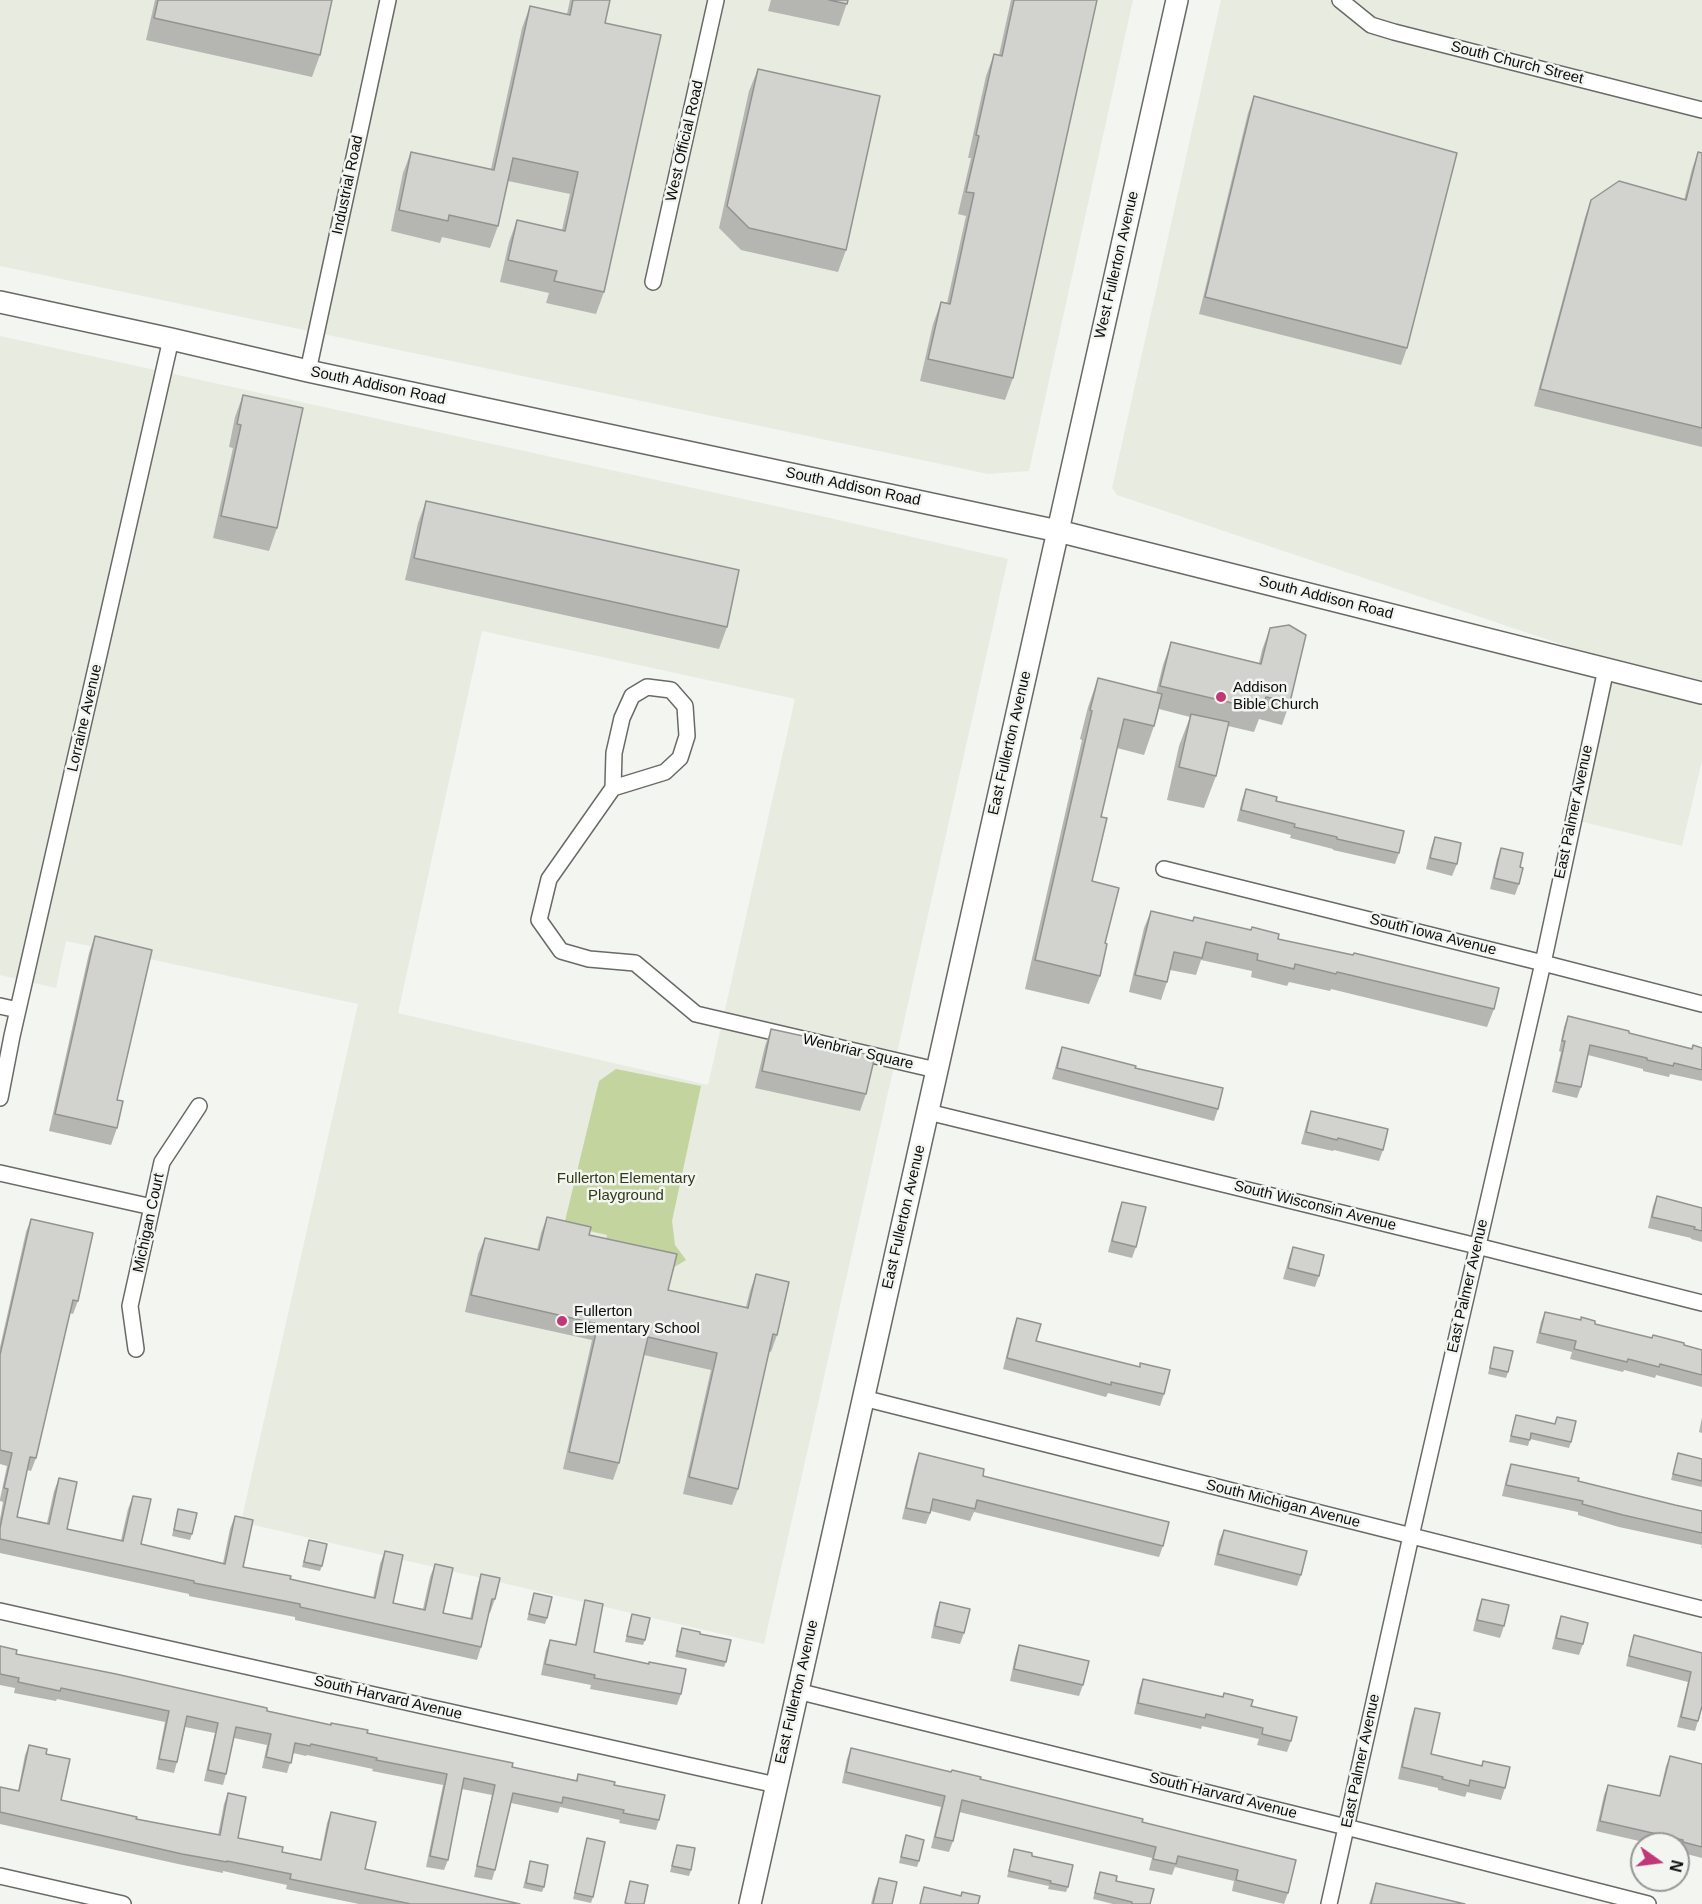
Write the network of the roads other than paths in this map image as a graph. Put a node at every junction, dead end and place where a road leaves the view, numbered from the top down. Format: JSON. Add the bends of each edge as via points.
{"nodes":[{"id":1,"x":388,"y":0,"type":"edge"},
{"id":2,"x":716,"y":0,"type":"edge"},
{"id":3,"x":1177,"y":0,"type":"edge"},
{"id":4,"x":1340,"y":0,"type":"edge"},
{"id":5,"x":1702,"y":110,"type":"edge"},
{"id":6,"x":653,"y":282,"type":"dead end"},
{"id":7,"x":0,"y":302,"type":"edge"},
{"id":8,"x":171,"y":339,"type":"junction"},
{"id":9,"x":308,"y":371,"type":"junction"},
{"id":10,"x":1058,"y":531,"type":"junction"},
{"id":11,"x":1606,"y":669,"type":"junction"},
{"id":12,"x":1702,"y":693,"type":"edge"},
{"id":13,"x":613,"y":788,"type":"junction"},
{"id":14,"x":1164,"y":868,"type":"dead end"},
{"id":15,"x":1543,"y":963,"type":"junction"},
{"id":16,"x":1702,"y":1004,"type":"edge"},
{"id":17,"x":0,"y":1006,"type":"edge"},
{"id":18,"x":18,"y":1010,"type":"junction"},
{"id":19,"x":936,"y":1070,"type":"junction"},
{"id":20,"x":0,"y":1098,"type":"edge"},
{"id":21,"x":199,"y":1106,"type":"dead end"},
{"id":22,"x":928,"y":1112,"type":"junction"},
{"id":23,"x":0,"y":1173,"type":"edge"},
{"id":24,"x":152,"y":1207,"type":"junction"},
{"id":25,"x":1477,"y":1246,"type":"junction"},
{"id":26,"x":1702,"y":1303,"type":"edge"},
{"id":27,"x":136,"y":1349,"type":"dead end"},
{"id":28,"x":863,"y":1398,"type":"junction"},
{"id":29,"x":1411,"y":1536,"type":"junction"},
{"id":30,"x":1702,"y":1609,"type":"edge"},
{"id":31,"x":0,"y":1611,"type":"edge"},
{"id":32,"x":797,"y":1691,"type":"junction"},
{"id":33,"x":776,"y":1785,"type":"junction"},
{"id":34,"x":1346,"y":1827,"type":"junction"},
{"id":35,"x":0,"y":1876,"type":"edge"},
{"id":36,"x":123,"y":1904,"type":"edge"},
{"id":37,"x":750,"y":1904,"type":"edge"},
{"id":38,"x":1329,"y":1904,"type":"edge"},
{"id":39,"x":1648,"y":1904,"type":"edge"}],
"edges":[{"from":1,"to":9,"type":"street","name":"Industrial Road"},
{"from":2,"to":6,"type":"street","name":"West Official Road"},
{"from":3,"to":10,"type":"street","name":"West Fullerton Avenue"},
{"from":4,"to":5,"type":"street","name":"South Church Street","via":[[1371,25],[1394,32]]},
{"from":7,"to":8,"type":"street","name":"South Addison Road"},
{"from":8,"to":9,"type":"street","name":"South Addison Road"},
{"from":8,"to":18,"type":"street","name":"Lorraine Avenue"},
{"from":9,"to":10,"type":"street","name":"South Addison Road"},
{"from":10,"to":11,"type":"street","name":"South Addison Road"},
{"from":10,"to":19,"type":"street","name":"East Fullerton Avenue"},
{"from":11,"to":12,"type":"street","name":"South Addison Road"},
{"from":11,"to":15,"type":"street","name":"East Palmer Avenue"},
{"from":13,"to":13,"type":"street","via":[[614,753],[622,717],[633,696],[647,687],[671,690],[685,706],[687,736],[680,759],[665,772]]},
{"from":13,"to":19,"type":"street","name":"Wenbriar Square","via":[[549,879],[539,920],[561,951],[589,959],[635,963],[696,1014]]},
{"from":14,"to":15,"type":"street","name":"South Iowa Avenue"},
{"from":15,"to":16,"type":"street","name":"South Iowa Avenue"},
{"from":15,"to":25,"type":"street","name":"East Palmer Avenue"},
{"from":17,"to":18,"type":"street"},
{"from":18,"to":20,"type":"street","name":"Lorraine Avenue"},
{"from":19,"to":22,"type":"street","name":"East Fullerton Avenue"},
{"from":21,"to":24,"type":"street","name":"Michigan Court","via":[[162,1162]]},
{"from":22,"to":25,"type":"street","name":"South Wisconsin Avenue"},
{"from":22,"to":28,"type":"street","name":"East Fullerton Avenue"},
{"from":23,"to":24,"type":"street"},
{"from":24,"to":27,"type":"street","name":"Michigan Court","via":[[130,1306]]},
{"from":25,"to":26,"type":"street","name":"South Wisconsin Avenue"},
{"from":25,"to":29,"type":"street","name":"East Palmer Avenue"},
{"from":28,"to":29,"type":"street","name":"South Michigan Avenue"},
{"from":28,"to":32,"type":"street","name":"East Fullerton Avenue"},
{"from":29,"to":30,"type":"street","name":"South Michigan Avenue"},
{"from":29,"to":34,"type":"street","name":"East Palmer Avenue"},
{"from":31,"to":33,"type":"street","name":"South Harvard Avenue"},
{"from":32,"to":33,"type":"street","name":"East Fullerton Avenue"},
{"from":32,"to":34,"type":"street","name":"South Harvard Avenue"},
{"from":33,"to":37,"type":"street","name":"East Fullerton Avenue"},
{"from":34,"to":38,"type":"street","name":"East Palmer Avenue"},
{"from":34,"to":39,"type":"street","name":"South Harvard Avenue"},
{"from":35,"to":36,"type":"street"}]}
